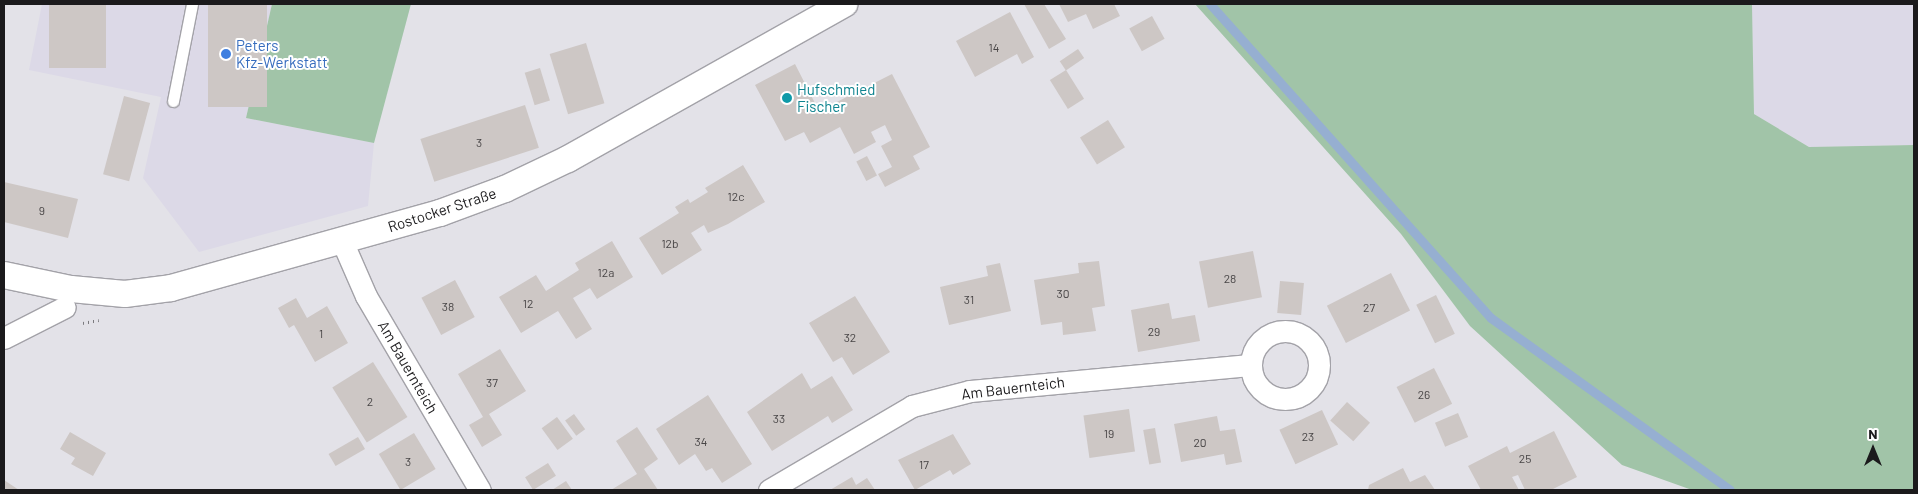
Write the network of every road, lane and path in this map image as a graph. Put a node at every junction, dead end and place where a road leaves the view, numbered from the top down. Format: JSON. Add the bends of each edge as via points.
{"nodes":[{"id":1,"x":192,"y":4,"type":"edge"},
{"id":2,"x":844,"y":4,"type":"edge"},
{"id":3,"x":173,"y":102,"type":"dead end"},
{"id":4,"x":342,"y":241,"type":"junction"},
{"id":5,"x":4,"y":275,"type":"edge"},
{"id":6,"x":65,"y":307,"type":"dead end"},
{"id":7,"x":4,"y":338,"type":"edge"},
{"id":8,"x":1250,"y":365,"type":"dead end"},
{"id":9,"x":480,"y":490,"type":"edge"},
{"id":10,"x":769,"y":490,"type":"edge"}],
"edges":[{"from":1,"to":3,"type":"lane"},
{"from":2,"to":4,"type":"street","name":"Rostocker Straße","via":[[645,118],[505,189]]},
{"from":4,"to":5,"type":"street","name":"Rostocker Straße","via":[[224,277],[125,294],[71,289]]},
{"from":4,"to":9,"type":"street","name":"Am Bauernteich","via":[[366,296]]},
{"from":6,"to":7,"type":"street"},
{"from":8,"to":10,"type":"street","name":"Am Bauernteich","via":[[970,391],[920,404],[858,434]]}]}
